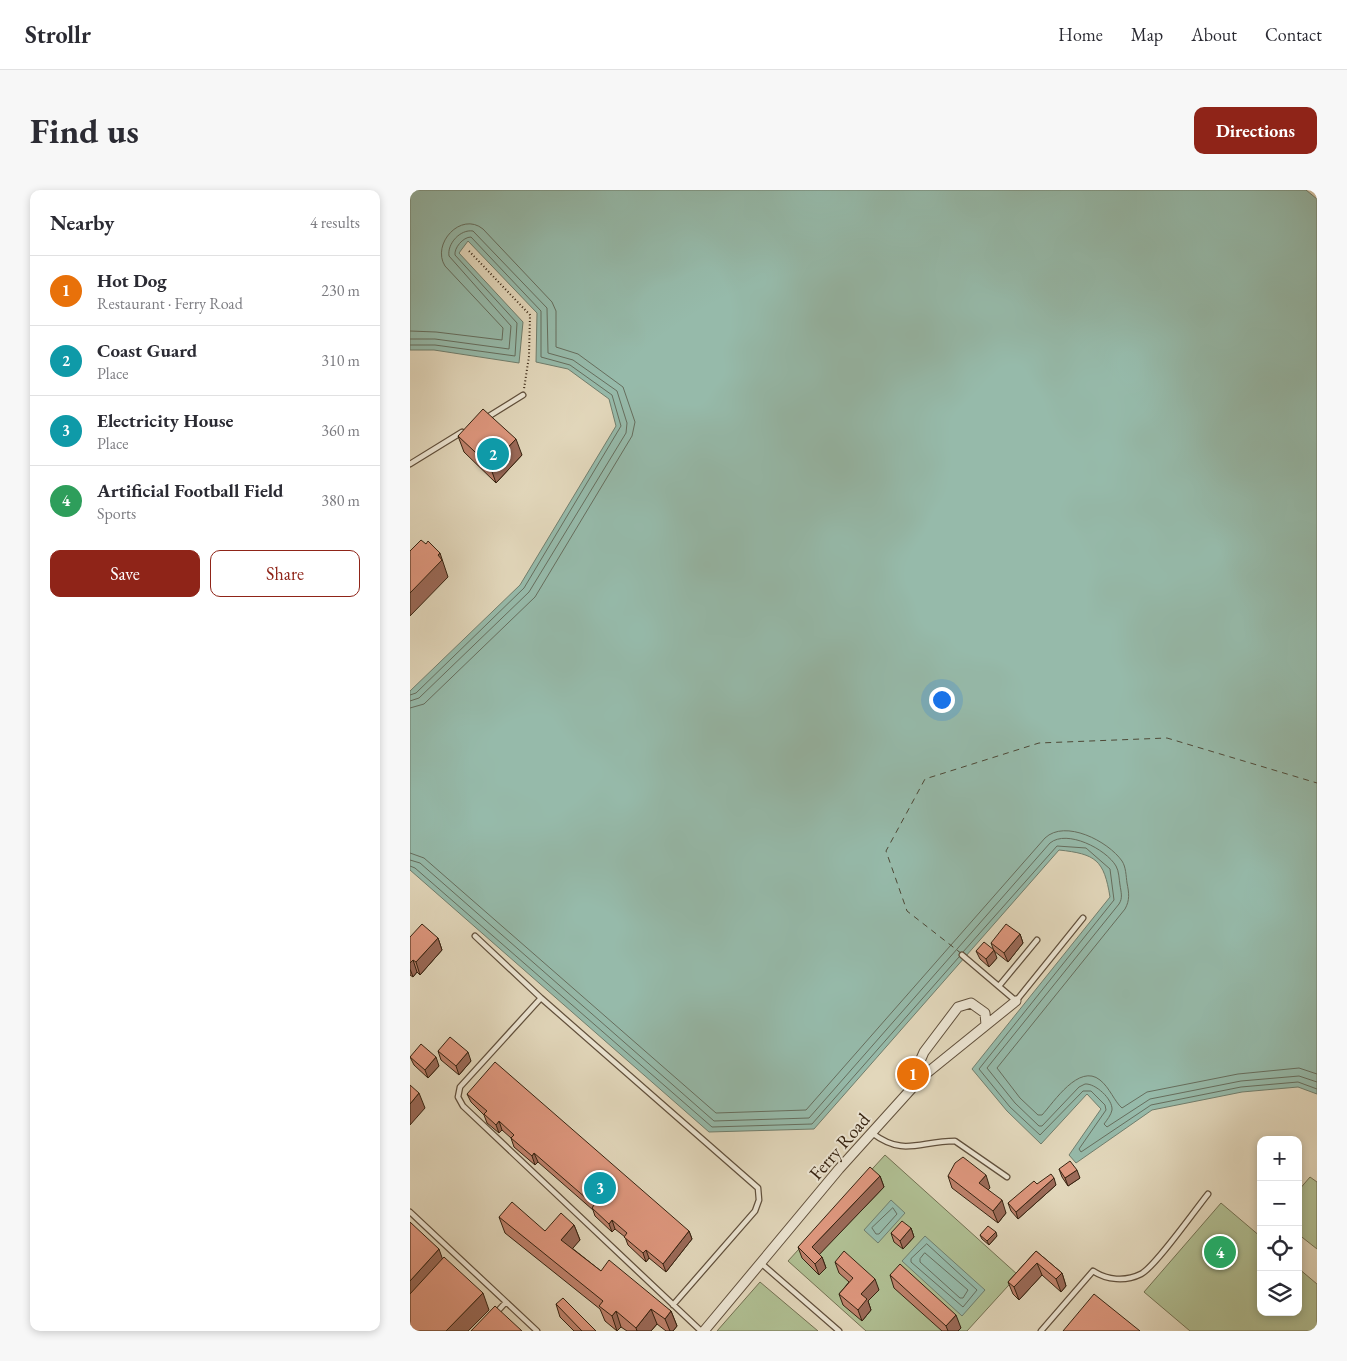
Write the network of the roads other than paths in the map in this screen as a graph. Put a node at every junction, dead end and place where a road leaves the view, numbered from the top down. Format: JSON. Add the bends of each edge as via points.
{"nodes":[{"id":1,"x":523,"y":395,"type":"road end"},
{"id":2,"x":484,"y":420,"type":"edge"},
{"id":3,"x":468,"y":429,"type":"edge"},
{"id":4,"x":410,"y":464,"type":"edge"},
{"id":5,"x":1083,"y":918,"type":"dead end"},
{"id":6,"x":476,"y":936,"type":"dead end"},
{"id":7,"x":1036,"y":940,"type":"dead end"},
{"id":8,"x":962,"y":954,"type":"dead end"},
{"id":9,"x":999,"y":986,"type":"junction"},
{"id":10,"x":541,"y":998,"type":"junction"},
{"id":11,"x":1016,"y":1001,"type":"junction"},
{"id":12,"x":986,"y":1025,"type":"junction"},
{"id":13,"x":922,"y":1077,"type":"junction"},
{"id":14,"x":872,"y":1133,"type":"junction"},
{"id":15,"x":1007,"y":1177,"type":"dead end"},
{"id":16,"x":1208,"y":1194,"type":"dead end"},
{"id":17,"x":411,"y":1216,"type":"edge"},
{"id":18,"x":459,"y":1258,"type":"junction"},
{"id":19,"x":762,"y":1264,"type":"junction"},
{"id":20,"x":453,"y":1265,"type":"edge"},
{"id":21,"x":506,"y":1302,"type":"junction"},
{"id":22,"x":673,"y":1305,"type":"junction"},
{"id":23,"x":493,"y":1317,"type":"edge"},
{"id":24,"x":537,"y":1331,"type":"edge"},
{"id":25,"x":702,"y":1331,"type":"edge"},
{"id":26,"x":839,"y":1331,"type":"edge"},
{"id":27,"x":1041,"y":1331,"type":"edge"}],
"edges":[{"from":1,"to":2,"type":"lane"},
{"from":3,"to":4,"type":"lane"},
{"from":5,"to":11,"type":"lane"},
{"from":6,"to":10,"type":"lane"},
{"from":7,"to":9,"type":"lane"},
{"from":8,"to":9,"type":"lane"},
{"from":9,"to":11,"type":"lane"},
{"from":10,"to":22,"type":"lane","via":[[460,1087],[458,1097],[462,1106]]},
{"from":10,"to":22,"type":"lane","via":[[758,1188],[759,1200],[755,1211]]},
{"from":11,"to":12,"type":"street","name":"Ferry Road"},
{"from":12,"to":13,"type":"street","name":"Ferry Road"},
{"from":12,"to":13,"type":"street","via":[[985,1013],[976,1005],[971,1003],[958,1007],[924,1052],[920,1061]]},
{"from":13,"to":14,"type":"street","name":"Ferry Road"},
{"from":14,"to":15,"type":"lane","via":[[886,1143],[903,1148],[955,1141]]},
{"from":14,"to":19,"type":"street","name":"Ferry Road"},
{"from":16,"to":27,"type":"lane","via":[[1143,1273],[1118,1279],[1102,1277],[1093,1271]]},
{"from":17,"to":18,"type":"lane"},
{"from":18,"to":20,"type":"lane"},
{"from":18,"to":21,"type":"lane"},
{"from":19,"to":25,"type":"street","name":"Ferry Road"},
{"from":19,"to":26,"type":"lane"},
{"from":21,"to":23,"type":"lane"},
{"from":21,"to":24,"type":"lane"},
{"from":22,"to":25,"type":"lane"}]}
